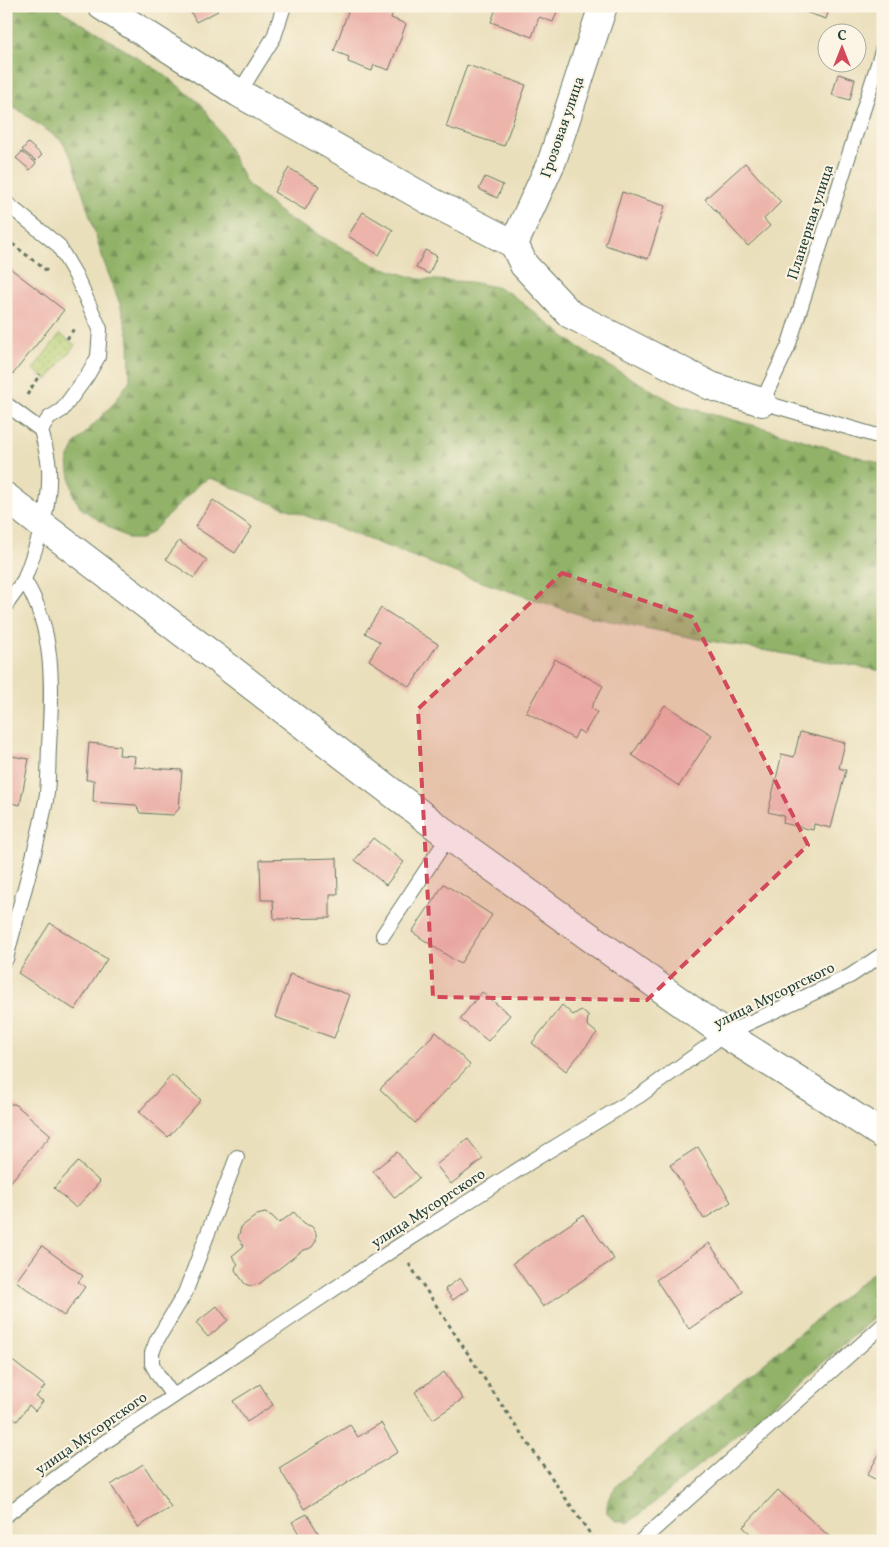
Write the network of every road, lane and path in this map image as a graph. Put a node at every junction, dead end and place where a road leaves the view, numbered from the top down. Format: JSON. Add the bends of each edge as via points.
{"nodes":[{"id":1,"x":102,"y":6,"type":"edge"},
{"id":2,"x":284,"y":6,"type":"edge"},
{"id":3,"x":602,"y":6,"type":"edge"},
{"id":4,"x":883,"y":48,"type":"edge"},
{"id":5,"x":239,"y":93,"type":"junction"},
{"id":6,"x":6,"y":203,"type":"edge"},
{"id":7,"x":6,"y":239,"type":"edge"},
{"id":8,"x":514,"y":244,"type":"junction"},
{"id":9,"x":48,"y":271,"type":"dead end"},
{"id":10,"x":76,"y":325,"type":"dead end"},
{"id":11,"x":67,"y":339,"type":"dead end"},
{"id":12,"x":40,"y":374,"type":"dead end"},
{"id":13,"x":19,"y":393,"type":"dead end"},
{"id":14,"x":762,"y":402,"type":"junction"},
{"id":15,"x":6,"y":404,"type":"edge"},
{"id":16,"x":41,"y":430,"type":"junction"},
{"id":17,"x":883,"y":436,"type":"edge"},
{"id":18,"x":6,"y":496,"type":"edge"},
{"id":19,"x":43,"y":526,"type":"junction"},
{"id":20,"x":24,"y":580,"type":"junction"},
{"id":21,"x":6,"y":605,"type":"edge"},
{"id":22,"x":449,"y":836,"type":"junction"},
{"id":23,"x":383,"y":935,"type":"dead end"},
{"id":24,"x":883,"y":954,"type":"edge"},
{"id":25,"x":6,"y":959,"type":"edge"},
{"id":26,"x":725,"y":1034,"type":"junction"},
{"id":27,"x":883,"y":1136,"type":"edge"},
{"id":28,"x":237,"y":1157,"type":"dead end"},
{"id":29,"x":398,"y":1247,"type":"junction"},
{"id":30,"x":883,"y":1325,"type":"edge"},
{"id":31,"x":173,"y":1396,"type":"junction"},
{"id":32,"x":6,"y":1515,"type":"edge"},
{"id":33,"x":595,"y":1541,"type":"edge"},
{"id":34,"x":641,"y":1541,"type":"edge"}],
"edges":[{"from":1,"to":5,"type":"street"},
{"from":2,"to":5,"type":"lane","via":[[274,38]]},
{"from":3,"to":8,"type":"street","name":"Грозовая улица","via":[[552,161]]},
{"from":4,"to":14,"type":"lane","name":"Планерная улица","via":[[788,346]]},
{"from":5,"to":8,"type":"street","via":[[432,202]]},
{"from":6,"to":16,"type":"lane","via":[[58,245],[100,329],[98,357],[87,376],[62,410],[49,418]]},
{"from":7,"to":9,"type":"path"},
{"from":8,"to":14,"type":"street","via":[[524,265],[570,314],[711,386]]},
{"from":10,"to":11,"type":"path"},
{"from":12,"to":13,"type":"path","via":[[26,398]]},
{"from":14,"to":17,"type":"lane"},
{"from":15,"to":16,"type":"lane"},
{"from":16,"to":19,"type":"lane","via":[[49,466],[49,496]]},
{"from":18,"to":19,"type":"street"},
{"from":19,"to":20,"type":"lane"},
{"from":19,"to":22,"type":"street"},
{"from":20,"to":21,"type":"lane"},
{"from":20,"to":25,"type":"lane","via":[[33,594],[46,630],[50,655],[51,716],[47,798]]},
{"from":22,"to":23,"type":"lane"},
{"from":22,"to":26,"type":"street"},
{"from":24,"to":26,"type":"lane","name":"улица Мусоргского","via":[[850,976]]},
{"from":26,"to":27,"type":"street"},
{"from":26,"to":29,"type":"lane","name":"улица Мусоргского","via":[[640,1096]]},
{"from":28,"to":31,"type":"lane","via":[[185,1293],[152,1353],[152,1364]]},
{"from":29,"to":31,"type":"lane","name":"улица Мусоргского"},
{"from":29,"to":33,"type":"path"},
{"from":30,"to":34,"type":"lane"},
{"from":31,"to":32,"type":"lane","name":"улица Мусоргского"}]}
